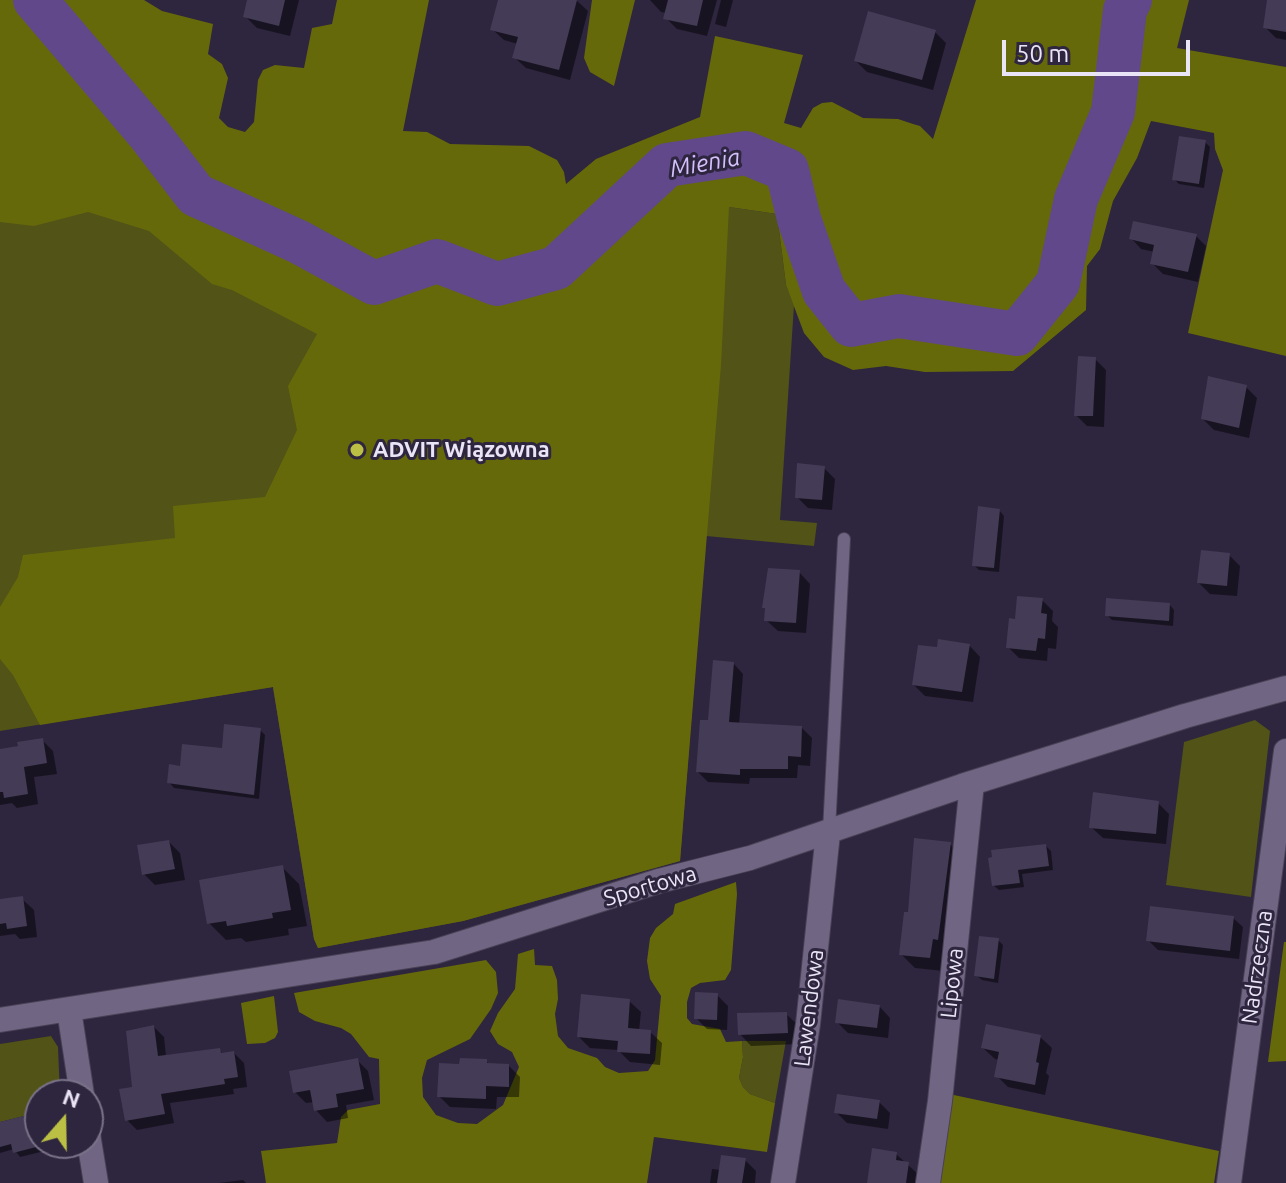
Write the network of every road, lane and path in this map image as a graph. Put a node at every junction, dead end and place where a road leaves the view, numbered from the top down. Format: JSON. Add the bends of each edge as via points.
{"nodes":[{"id":1,"x":844,"y":539,"type":"dead end"},
{"id":2,"x":1286,"y":688,"type":"edge"},
{"id":3,"x":1286,"y":751,"type":"edge"},
{"id":4,"x":972,"y":783,"type":"junction"},
{"id":5,"x":828,"y":833,"type":"junction"},
{"id":6,"x":69,"y":1010,"type":"junction"},
{"id":7,"x":0,"y":1020,"type":"edge"},
{"id":8,"x":80,"y":1079,"type":"edge"},
{"id":9,"x":92,"y":1159,"type":"edge"},
{"id":10,"x":96,"y":1183,"type":"edge"},
{"id":11,"x":783,"y":1183,"type":"edge"},
{"id":12,"x":928,"y":1183,"type":"edge"},
{"id":13,"x":1229,"y":1183,"type":"edge"}],
"edges":[{"from":1,"to":5,"type":"lane"},
{"from":2,"to":4,"type":"street","name":"Sportowa"},
{"from":3,"to":13,"type":"street","name":"Nadrzeczna"},
{"from":4,"to":5,"type":"street","name":"Sportowa"},
{"from":4,"to":12,"type":"street","name":"Lipowa"},
{"from":5,"to":6,"type":"street","name":"Sportowa","via":[[434,952]]},
{"from":5,"to":11,"type":"street","name":"Lawendowa","via":[[808,1024]]},
{"from":6,"to":7,"type":"street","name":"Sportowa"},
{"from":6,"to":8,"type":"street"},
{"from":9,"to":10,"type":"street"}]}
